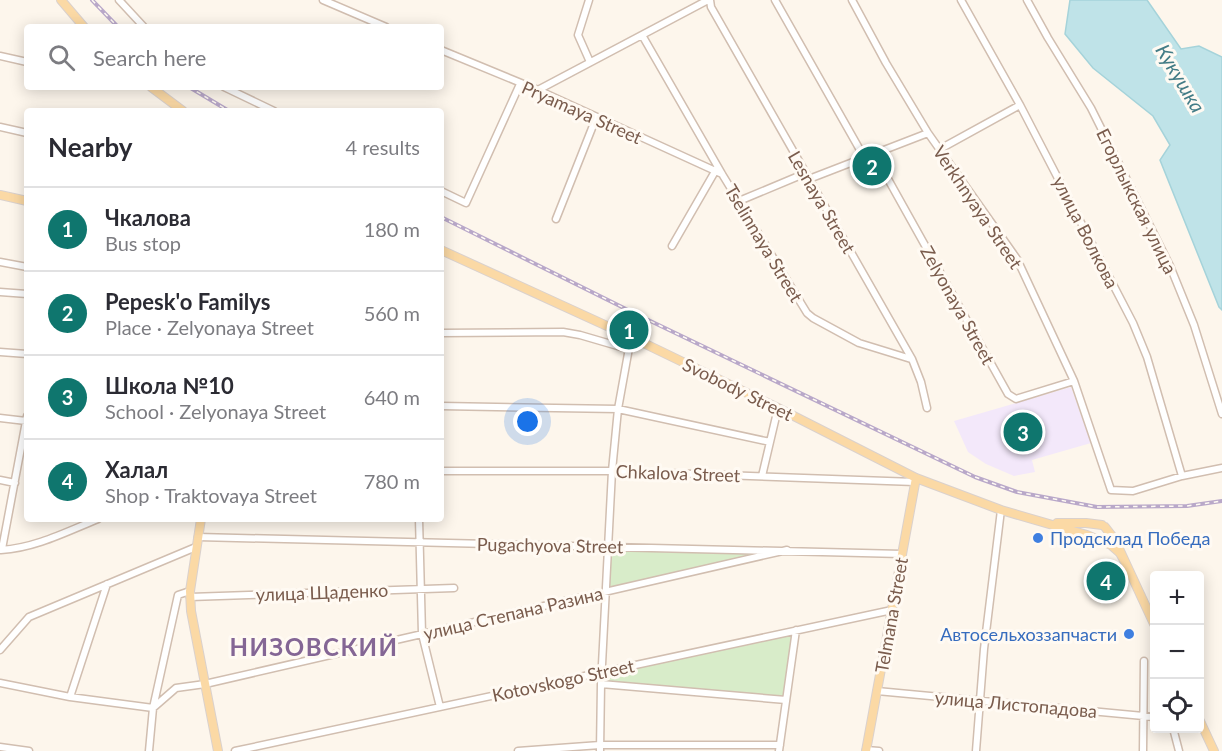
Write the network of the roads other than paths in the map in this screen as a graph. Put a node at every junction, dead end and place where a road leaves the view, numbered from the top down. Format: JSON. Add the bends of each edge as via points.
{"nodes":[{"id":1,"x":61,"y":0,"type":"edge"},
{"id":2,"x":119,"y":0,"type":"edge"},
{"id":3,"x":323,"y":0,"type":"edge"},
{"id":4,"x":589,"y":0,"type":"edge"},
{"id":5,"x":709,"y":0,"type":"edge"},
{"id":6,"x":775,"y":0,"type":"edge"},
{"id":7,"x":852,"y":0,"type":"edge"},
{"id":8,"x":961,"y":0,"type":"edge"},
{"id":9,"x":1027,"y":0,"type":"edge"},
{"id":10,"x":81,"y":24,"type":"edge"},
{"id":11,"x":141,"y":24,"type":"edge"},
{"id":12,"x":379,"y":24,"type":"edge"},
{"id":13,"x":642,"y":35,"type":"junction"},
{"id":14,"x":444,"y":51,"type":"edge"},
{"id":15,"x":0,"y":56,"type":"edge"},
{"id":16,"x":24,"y":61,"type":"edge"},
{"id":17,"x":590,"y":62,"type":"junction"},
{"id":18,"x":520,"y":84,"type":"junction"},
{"id":19,"x":155,"y":90,"type":"edge"},
{"id":20,"x":230,"y":90,"type":"edge"},
{"id":21,"x":538,"y":90,"type":"junction"},
{"id":22,"x":1020,"y":105,"type":"junction"},
{"id":23,"x":179,"y":108,"type":"edge"},
{"id":24,"x":268,"y":108,"type":"edge"},
{"id":25,"x":596,"y":118,"type":"junction"},
{"id":26,"x":0,"y":127,"type":"edge"},
{"id":27,"x":24,"y":132,"type":"edge"},
{"id":28,"x":928,"y":132,"type":"junction"},
{"id":29,"x":940,"y":149,"type":"junction"},
{"id":30,"x":874,"y":154,"type":"junction"},
{"id":31,"x":864,"y":157,"type":"junction"},
{"id":32,"x":719,"y":171,"type":"junction"},
{"id":33,"x":807,"y":176,"type":"junction"},
{"id":34,"x":444,"y":192,"type":"edge"},
{"id":35,"x":0,"y":195,"type":"edge"},
{"id":36,"x":24,"y":200,"type":"edge"},
{"id":37,"x":739,"y":201,"type":"junction"},
{"id":38,"x":556,"y":219,"type":"dead end"},
{"id":39,"x":672,"y":246,"type":"dead end"},
{"id":40,"x":444,"y":251,"type":"edge"},
{"id":41,"x":0,"y":262,"type":"edge"},
{"id":42,"x":24,"y":266,"type":"edge"},
{"id":43,"x":0,"y":292,"type":"edge"},
{"id":44,"x":24,"y":294,"type":"edge"},
{"id":45,"x":444,"y":333,"type":"edge"},
{"id":46,"x":631,"y":338,"type":"junction"},
{"id":47,"x":628,"y":349,"type":"junction"},
{"id":48,"x":0,"y":352,"type":"edge"},
{"id":49,"x":24,"y":354,"type":"edge"},
{"id":50,"x":912,"y":359,"type":"junction"},
{"id":51,"x":1074,"y":381,"type":"junction"},
{"id":52,"x":444,"y":406,"type":"edge"},
{"id":53,"x":778,"y":408,"type":"junction"},
{"id":54,"x":927,"y":408,"type":"dead end"},
{"id":55,"x":618,"y":409,"type":"junction"},
{"id":56,"x":1222,"y":414,"type":"edge"},
{"id":57,"x":0,"y":418,"type":"edge"},
{"id":58,"x":24,"y":419,"type":"edge"},
{"id":59,"x":770,"y":442,"type":"junction"},
{"id":60,"x":23,"y":457,"type":"edge"},
{"id":61,"x":1222,"y":468,"type":"edge"},
{"id":62,"x":444,"y":471,"type":"edge"},
{"id":63,"x":612,"y":471,"type":"junction"},
{"id":64,"x":762,"y":476,"type":"junction"},
{"id":65,"x":1182,"y":476,"type":"junction"},
{"id":66,"x":0,"y":480,"type":"edge"},
{"id":67,"x":916,"y":480,"type":"junction"},
{"id":68,"x":15,"y":483,"type":"junction"},
{"id":69,"x":1001,"y":510,"type":"junction"},
{"id":70,"x":1038,"y":520,"type":"junction"},
{"id":71,"x":91,"y":522,"type":"edge"},
{"id":72,"x":200,"y":522,"type":"edge"},
{"id":73,"x":419,"y":522,"type":"edge"},
{"id":74,"x":1104,"y":526,"type":"junction"},
{"id":75,"x":198,"y":537,"type":"junction"},
{"id":76,"x":1099,"y":539,"type":"junction"},
{"id":77,"x":420,"y":542,"type":"junction"},
{"id":78,"x":608,"y":546,"type":"junction"},
{"id":79,"x":196,"y":547,"type":"junction"},
{"id":80,"x":1,"y":550,"type":"edge"},
{"id":81,"x":787,"y":550,"type":"junction"},
{"id":82,"x":902,"y":554,"type":"junction"},
{"id":83,"x":1125,"y":562,"type":"junction"},
{"id":84,"x":107,"y":584,"type":"junction"},
{"id":85,"x":454,"y":588,"type":"dead end"},
{"id":86,"x":421,"y":589,"type":"junction"},
{"id":87,"x":606,"y":592,"type":"junction"},
{"id":88,"x":190,"y":594,"type":"junction"},
{"id":89,"x":892,"y":610,"type":"junction"},
{"id":90,"x":1150,"y":614,"type":"edge"},
{"id":91,"x":796,"y":630,"type":"junction"},
{"id":92,"x":422,"y":634,"type":"junction"},
{"id":93,"x":0,"y":650,"type":"edge"},
{"id":94,"x":1144,"y":661,"type":"dead end"},
{"id":95,"x":602,"y":672,"type":"junction"},
{"id":96,"x":0,"y":683,"type":"edge"},
{"id":97,"x":205,"y":684,"type":"junction"},
{"id":98,"x":601,"y":684,"type":"junction"},
{"id":99,"x":877,"y":691,"type":"junction"},
{"id":100,"x":70,"y":697,"type":"junction"},
{"id":101,"x":786,"y":700,"type":"junction"},
{"id":102,"x":981,"y":701,"type":"junction"},
{"id":103,"x":440,"y":707,"type":"junction"},
{"id":104,"x":153,"y":708,"type":"junction"},
{"id":105,"x":1144,"y":716,"type":"junction"},
{"id":106,"x":1150,"y":717,"type":"edge"},
{"id":107,"x":1204,"y":730,"type":"edge"},
{"id":108,"x":1174,"y":733,"type":"edge"},
{"id":109,"x":0,"y":747,"type":"edge"},
{"id":110,"x":600,"y":748,"type":"edge"},
{"id":111,"x":780,"y":748,"type":"edge"},
{"id":112,"x":866,"y":750,"type":"edge"},
{"id":113,"x":29,"y":751,"type":"edge"},
{"id":114,"x":149,"y":751,"type":"edge"},
{"id":115,"x":218,"y":751,"type":"edge"},
{"id":116,"x":235,"y":751,"type":"edge"},
{"id":117,"x":518,"y":751,"type":"edge"},
{"id":118,"x":879,"y":751,"type":"edge"},
{"id":119,"x":976,"y":751,"type":"edge"},
{"id":120,"x":1143,"y":751,"type":"edge"},
{"id":121,"x":1179,"y":751,"type":"edge"},
{"id":122,"x":1214,"y":751,"type":"edge"}],
"edges":[{"from":1,"to":10,"type":"main road"},
{"from":2,"to":11,"type":"street"},
{"from":3,"to":12,"type":"street"},
{"from":4,"to":17,"type":"street","via":[[578,35]]},
{"from":5,"to":13,"type":"street"},
{"from":5,"to":33,"type":"street","name":"Lesnaya Street"},
{"from":6,"to":31,"type":"street"},
{"from":7,"to":28,"type":"street","name":"Verkhnyaya Street"},
{"from":8,"to":22,"type":"street","name":"улица Волкова"},
{"from":9,"to":56,"type":"street","name":"Егорлыкская улица","via":[[1091,108],[1170,266],[1194,325]]},
{"from":13,"to":17,"type":"street"},
{"from":13,"to":32,"type":"street","name":"Tselinnaya Street"},
{"from":14,"to":18,"type":"street","name":"Pryamaya Street"},
{"from":15,"to":16,"type":"street"},
{"from":17,"to":21,"type":"street"},
{"from":18,"to":21,"type":"street","name":"Pryamaya Street"},
{"from":18,"to":34,"type":"street","via":[[466,203]]},
{"from":19,"to":23,"type":"main road"},
{"from":20,"to":24,"type":"street"},
{"from":21,"to":25,"type":"street","name":"Pryamaya Street"},
{"from":22,"to":29,"type":"street"},
{"from":22,"to":65,"type":"street","name":"улица Волкова","via":[[1133,323]]},
{"from":25,"to":32,"type":"street","name":"Pryamaya Street"},
{"from":25,"to":38,"type":"street"},
{"from":26,"to":27,"type":"street"},
{"from":28,"to":29,"type":"street","name":"Verkhnyaya Street"},
{"from":28,"to":30,"type":"street"},
{"from":29,"to":51,"type":"street","name":"Verkhnyaya Street","via":[[1017,259]]},
{"from":30,"to":31,"type":"street"},
{"from":30,"to":51,"type":"street","name":"Zelyonaya Street","via":[[1008,394],[1016,399]]},
{"from":31,"to":33,"type":"street"},
{"from":32,"to":37,"type":"street","name":"Tselinnaya Street"},
{"from":32,"to":39,"type":"street","name":"Tselinnaya Street"},
{"from":33,"to":37,"type":"street"},
{"from":33,"to":50,"type":"street","name":"Lesnaya Street"},
{"from":35,"to":36,"type":"main road"},
{"from":37,"to":50,"type":"street","name":"Tselinnaya Street","via":[[807,313],[859,343]]},
{"from":40,"to":46,"type":"main road","name":"Svobody Street"},
{"from":41,"to":42,"type":"street"},
{"from":43,"to":44,"type":"street"},
{"from":45,"to":47,"type":"street","via":[[563,332]]},
{"from":46,"to":47,"type":"street"},
{"from":46,"to":53,"type":"main road","name":"Svobody Street"},
{"from":47,"to":55,"type":"street"},
{"from":48,"to":49,"type":"street"},
{"from":50,"to":54,"type":"street","name":"Lesnaya Street"},
{"from":51,"to":65,"type":"street","name":"Verkhnyaya Street","via":[[1111,490],[1133,491]]},
{"from":52,"to":55,"type":"street"},
{"from":53,"to":59,"type":"street"},
{"from":53,"to":67,"type":"main road","name":"Svobody Street"},
{"from":55,"to":59,"type":"street"},
{"from":55,"to":63,"type":"street"},
{"from":57,"to":58,"type":"street"},
{"from":59,"to":64,"type":"street"},
{"from":60,"to":68,"type":"street"},
{"from":61,"to":65,"type":"street"},
{"from":62,"to":63,"type":"street","name":"Chkalova Street"},
{"from":63,"to":64,"type":"street","name":"Chkalova Street"},
{"from":63,"to":78,"type":"street"},
{"from":64,"to":67,"type":"street","name":"Chkalova Street"},
{"from":66,"to":68,"type":"street"},
{"from":67,"to":69,"type":"main road","name":"Svobody Street"},
{"from":67,"to":82,"type":"main road","name":"Telmana Street"},
{"from":68,"to":80,"type":"street"},
{"from":69,"to":70,"type":"main road","name":"Svobody Street"},
{"from":69,"to":102,"type":"street"},
{"from":70,"to":74,"type":"main road"},
{"from":70,"to":76,"type":"main road"},
{"from":71,"to":80,"type":"street","via":[[42,543]]},
{"from":72,"to":75,"type":"main road"},
{"from":73,"to":77,"type":"street"},
{"from":74,"to":76,"type":"main road","via":[[1094,530]]},
{"from":74,"to":83,"type":"main road"},
{"from":75,"to":77,"type":"street","name":"Pugachyova Street"},
{"from":75,"to":79,"type":"main road"},
{"from":76,"to":83,"type":"main road","via":[[1116,549]]},
{"from":77,"to":78,"type":"street","name":"Pugachyova Street"},
{"from":77,"to":86,"type":"street"},
{"from":78,"to":81,"type":"street","name":"Pugachyova Street"},
{"from":78,"to":87,"type":"street"},
{"from":79,"to":84,"type":"street"},
{"from":79,"to":88,"type":"main road"},
{"from":81,"to":82,"type":"street","name":"Pugachyova Street"},
{"from":81,"to":87,"type":"street","name":"улица Степана Разина"},
{"from":82,"to":89,"type":"main road","name":"Telmana Street"},
{"from":83,"to":90,"type":"main road"},
{"from":84,"to":93,"type":"street","via":[[29,617]]},
{"from":84,"to":100,"type":"street"},
{"from":85,"to":86,"type":"street","name":"улица Щаденко"},
{"from":86,"to":88,"type":"street","name":"улица Щаденко"},
{"from":86,"to":92,"type":"street"},
{"from":87,"to":92,"type":"street","name":"улица Степана Разина"},
{"from":87,"to":95,"type":"street"},
{"from":88,"to":97,"type":"main road"},
{"from":88,"to":104,"type":"street","via":[[178,596]]},
{"from":89,"to":91,"type":"street","name":"Kotovskogo Street"},
{"from":89,"to":99,"type":"main road","name":"Telmana Street"},
{"from":91,"to":95,"type":"street","name":"Kotovskogo Street"},
{"from":91,"to":101,"type":"street"},
{"from":92,"to":97,"type":"street","name":"улица Степана Разина"},
{"from":92,"to":103,"type":"street"},
{"from":94,"to":105,"type":"street"},
{"from":95,"to":98,"type":"street"},
{"from":95,"to":103,"type":"street","name":"Kotovskogo Street"},
{"from":96,"to":100,"type":"street"},
{"from":97,"to":104,"type":"street","name":"улица Степана Разина","via":[[176,688]]},
{"from":97,"to":115,"type":"main road"},
{"from":98,"to":101,"type":"street","name":"Kotovskogo Street"},
{"from":98,"to":110,"type":"street"},
{"from":99,"to":102,"type":"street","name":"улица Листопадова"},
{"from":99,"to":112,"type":"main road","name":"Telmana Street"},
{"from":100,"to":104,"type":"street"},
{"from":101,"to":111,"type":"street"},
{"from":102,"to":105,"type":"street","name":"улица Листопадова"},
{"from":102,"to":119,"type":"street"},
{"from":103,"to":116,"type":"street","name":"Kotovskogo Street"},
{"from":104,"to":114,"type":"street"},
{"from":105,"to":106,"type":"street","name":"улица Листопадова"},
{"from":105,"to":120,"type":"street"},
{"from":107,"to":122,"type":"main road"},
{"from":108,"to":121,"type":"street"},
{"from":109,"to":113,"type":"street"},
{"from":110,"to":111,"type":"street"},
{"from":110,"to":117,"type":"street"},
{"from":112,"to":118,"type":"street"}]}
